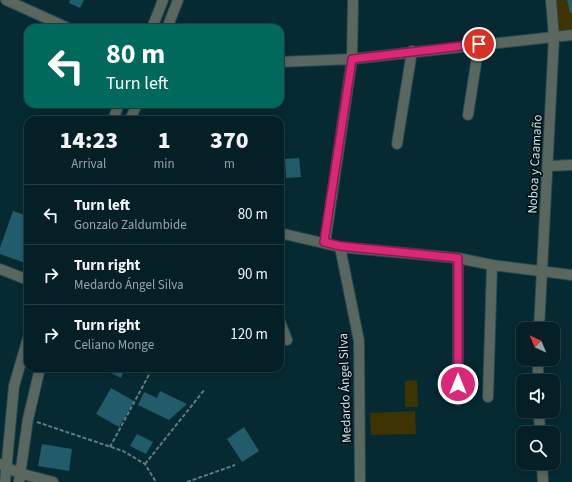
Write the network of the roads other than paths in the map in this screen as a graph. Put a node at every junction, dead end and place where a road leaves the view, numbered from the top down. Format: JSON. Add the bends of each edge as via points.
{"nodes":[{"id":1,"x":6,"y":0,"type":"edge"},
{"id":2,"x":164,"y":0,"type":"edge"},
{"id":3,"x":178,"y":0,"type":"edge"},
{"id":4,"x":353,"y":0,"type":"edge"},
{"id":5,"x":551,"y":0,"type":"edge"},
{"id":6,"x":59,"y":24,"type":"edge"},
{"id":7,"x":154,"y":24,"type":"edge"},
{"id":8,"x":169,"y":24,"type":"edge"},
{"id":9,"x":572,"y":35,"type":"edge"},
{"id":10,"x":554,"y":37,"type":"junction"},
{"id":11,"x":479,"y":44,"type":"junction"},
{"id":12,"x":412,"y":51,"type":"junction"},
{"id":13,"x":352,"y":59,"type":"junction"},
{"id":14,"x":284,"y":62,"type":"edge"},
{"id":15,"x":468,"y":114,"type":"dead end"},
{"id":16,"x":397,"y":144,"type":"dead end"},
{"id":17,"x":572,"y":165,"type":"edge"},
{"id":18,"x":548,"y":166,"type":"junction"},
{"id":19,"x":284,"y":236,"type":"edge"},
{"id":20,"x":324,"y":242,"type":"junction"},
{"id":21,"x":340,"y":246,"type":"junction"},
{"id":22,"x":458,"y":258,"type":"junction"},
{"id":23,"x":492,"y":265,"type":"junction"},
{"id":24,"x":0,"y":269,"type":"edge"},
{"id":25,"x":541,"y":271,"type":"junction"},
{"id":26,"x":572,"y":275,"type":"edge"},
{"id":27,"x":24,"y":278,"type":"edge"},
{"id":28,"x":539,"y":322,"type":"edge"},
{"id":29,"x":284,"y":332,"type":"edge"},
{"id":30,"x":287,"y":340,"type":"dead end"},
{"id":31,"x":24,"y":352,"type":"edge"},
{"id":32,"x":39,"y":372,"type":"edge"},
{"id":33,"x":488,"y":398,"type":"dead end"},
{"id":34,"x":458,"y":400,"type":"dead end"},
{"id":35,"x":3,"y":465,"type":"edge"},
{"id":36,"x":542,"y":470,"type":"edge"},
{"id":37,"x":19,"y":477,"type":"edge"},
{"id":38,"x":5,"y":482,"type":"edge"},
{"id":39,"x":52,"y":482,"type":"edge"},
{"id":40,"x":360,"y":482,"type":"edge"},
{"id":41,"x":543,"y":482,"type":"edge"}],
"edges":[{"from":1,"to":6,"type":"street"},
{"from":2,"to":7,"type":"street"},
{"from":3,"to":8,"type":"street"},
{"from":4,"to":13,"type":"street"},
{"from":5,"to":10,"type":"street","name":"Noboa y Caamaño"},
{"from":9,"to":10,"type":"street"},
{"from":10,"to":11,"type":"street"},
{"from":10,"to":18,"type":"street","name":"Noboa y Caamaño"},
{"from":11,"to":12,"type":"street"},
{"from":11,"to":15,"type":"street"},
{"from":12,"to":13,"type":"street"},
{"from":12,"to":16,"type":"street"},
{"from":13,"to":14,"type":"street"},
{"from":13,"to":20,"type":"street"},
{"from":17,"to":18,"type":"street"},
{"from":18,"to":25,"type":"street","name":"Noboa y Caamaño"},
{"from":19,"to":20,"type":"street"},
{"from":20,"to":21,"type":"street"},
{"from":21,"to":22,"type":"street"},
{"from":21,"to":40,"type":"street","name":"Medardo Ángel Silva","via":[[359,340]]},
{"from":22,"to":23,"type":"street"},
{"from":22,"to":34,"type":"street"},
{"from":23,"to":25,"type":"street"},
{"from":23,"to":33,"type":"street"},
{"from":24,"to":27,"type":"street"},
{"from":25,"to":26,"type":"street"},
{"from":25,"to":28,"type":"street","name":"Noboa y Caamaño"},
{"from":29,"to":30,"type":"street"},
{"from":31,"to":35,"type":"street","via":[[14,386]]},
{"from":32,"to":37,"type":"street","via":[[28,419]]},
{"from":35,"to":37,"type":"street"},
{"from":35,"to":38,"type":"street"},
{"from":36,"to":41,"type":"street"},
{"from":37,"to":39,"type":"street"}]}
